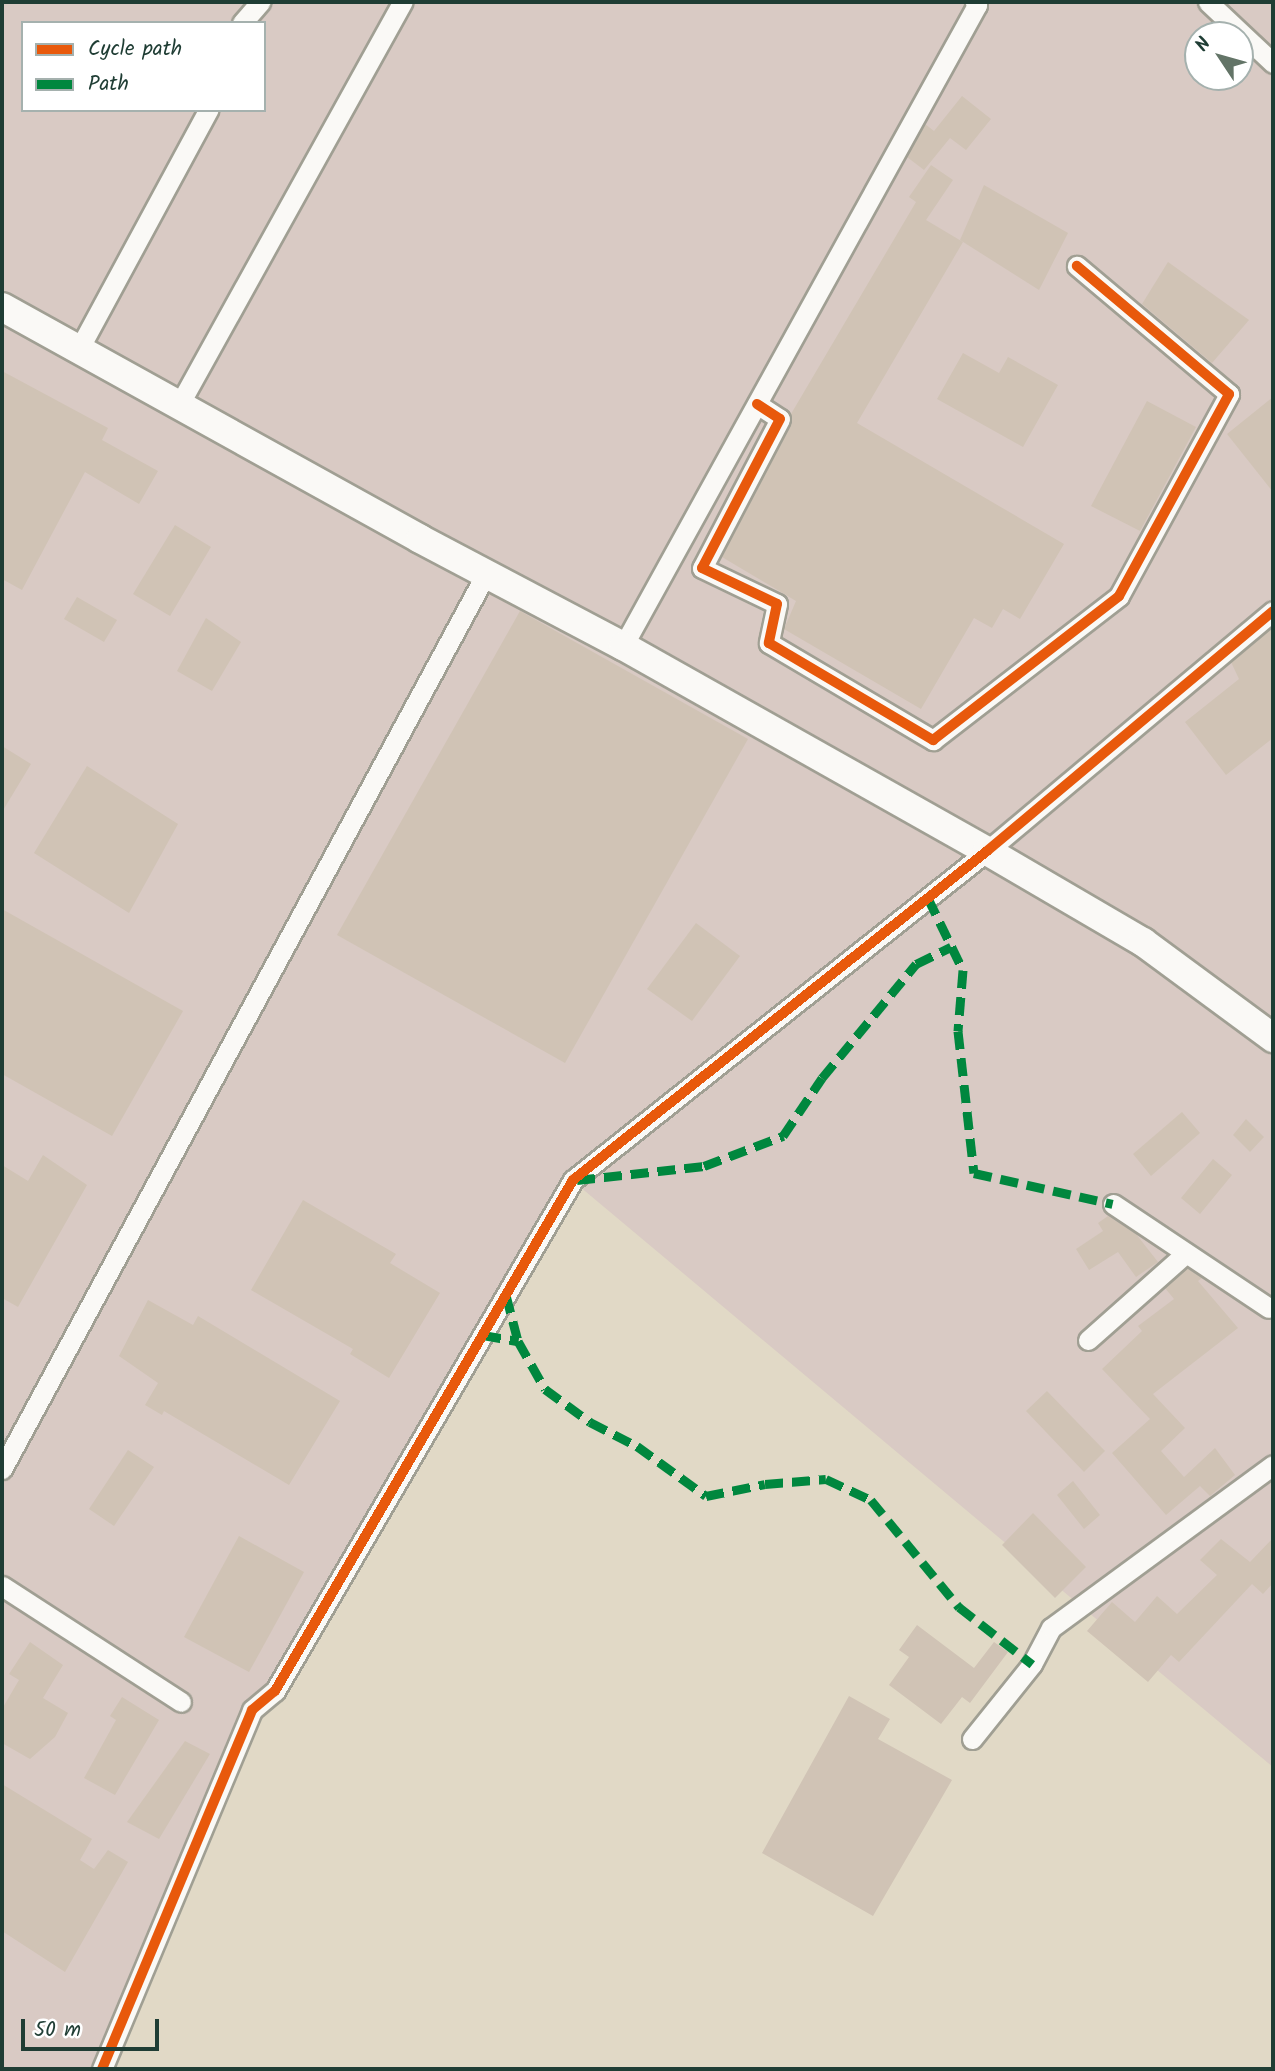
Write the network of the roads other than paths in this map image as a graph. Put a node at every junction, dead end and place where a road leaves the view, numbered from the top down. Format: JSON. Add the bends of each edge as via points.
{"nodes":[{"id":1,"x":260,"y":2,"type":"edge"},
{"id":2,"x":402,"y":2,"type":"edge"},
{"id":3,"x":975,"y":2,"type":"edge"},
{"id":4,"x":1208,"y":2,"type":"edge"},
{"id":5,"x":244,"y":21,"type":"edge"},
{"id":6,"x":1273,"y":62,"type":"edge"},
{"id":7,"x":207,"y":112,"type":"edge"},
{"id":8,"x":1077,"y":266,"type":"dead end"},
{"id":9,"x":2,"y":307,"type":"edge"},
{"id":10,"x":79,"y":349,"type":"junction"},
{"id":11,"x":757,"y":404,"type":"junction"},
{"id":12,"x":179,"y":405,"type":"junction"},
{"id":13,"x":487,"y":572,"type":"junction"},
{"id":14,"x":1273,"y":611,"type":"edge"},
{"id":15,"x":623,"y":646,"type":"junction"},
{"id":16,"x":987,"y":851,"type":"junction"},
{"id":17,"x":1273,"y":1038,"type":"edge"},
{"id":18,"x":1113,"y":1204,"type":"dead end"},
{"id":19,"x":1186,"y":1253,"type":"junction"},
{"id":20,"x":1272,"y":1308,"type":"edge"},
{"id":21,"x":1088,"y":1340,"type":"dead end"},
{"id":22,"x":8,"y":1448,"type":"edge"},
{"id":23,"x":1273,"y":1465,"type":"edge"},
{"id":24,"x":2,"y":1469,"type":"edge"},
{"id":25,"x":2,"y":1586,"type":"edge"},
{"id":26,"x":181,"y":1702,"type":"dead end"},
{"id":27,"x":972,"y":1739,"type":"dead end"},
{"id":28,"x":102,"y":2069,"type":"edge"}],
"edges":[{"from":1,"to":5,"type":"street"},
{"from":2,"to":12,"type":"street"},
{"from":3,"to":11,"type":"street"},
{"from":4,"to":6,"type":"street"},
{"from":7,"to":10,"type":"street"},
{"from":8,"to":11,"type":"street","via":[[1229,394],[1119,596],[933,740],[769,643],[777,604],[702,568],[780,419]]},
{"from":9,"to":10,"type":"main road"},
{"from":10,"to":12,"type":"main road"},
{"from":11,"to":15,"type":"street"},
{"from":12,"to":13,"type":"main road"},
{"from":13,"to":15,"type":"main road"},
{"from":13,"to":22,"type":"street"},
{"from":14,"to":16,"type":"street"},
{"from":15,"to":16,"type":"main road"},
{"from":16,"to":17,"type":"main road","via":[[1143,942]]},
{"from":16,"to":28,"type":"street","via":[[573,1180],[275,1691],[251,1710]]},
{"from":18,"to":19,"type":"street"},
{"from":19,"to":20,"type":"street"},
{"from":19,"to":21,"type":"street"},
{"from":22,"to":24,"type":"street"},
{"from":23,"to":27,"type":"street","via":[[1051,1628],[1031,1664]]},
{"from":25,"to":26,"type":"street"}]}
